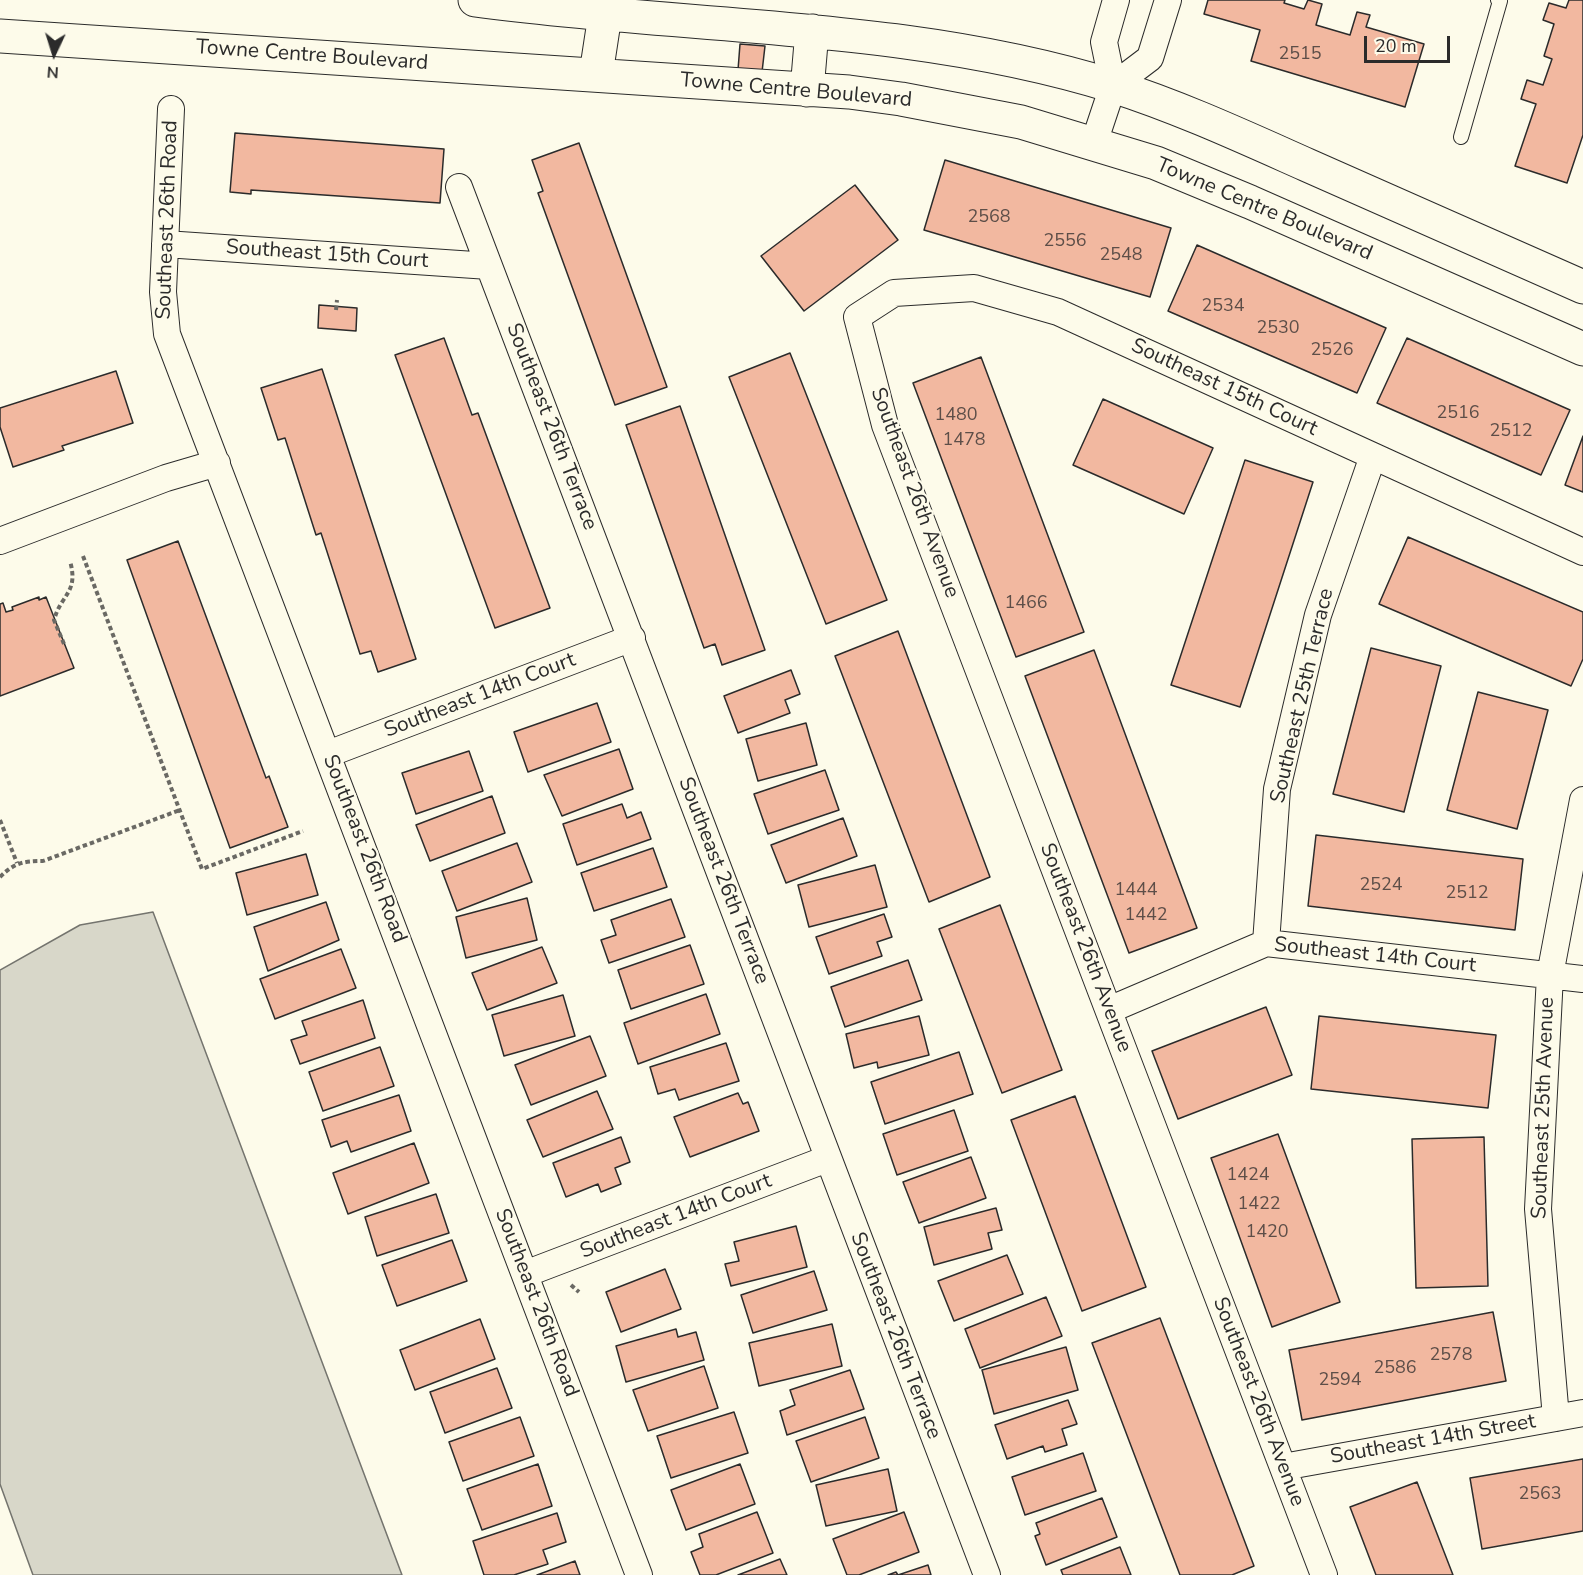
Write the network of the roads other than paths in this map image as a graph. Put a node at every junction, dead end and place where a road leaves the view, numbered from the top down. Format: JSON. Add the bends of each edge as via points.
{"nodes":[{"id":1,"x":475,"y":0,"type":"edge"},
{"id":2,"x":1116,"y":0,"type":"edge"},
{"id":3,"x":1168,"y":0,"type":"edge"},
{"id":4,"x":1498,"y":0,"type":"edge"},
{"id":5,"x":605,"y":15,"type":"junction"},
{"id":6,"x":812,"y":31,"type":"junction"},
{"id":7,"x":0,"y":36,"type":"edge"},
{"id":8,"x":596,"y":74,"type":"junction"},
{"id":9,"x":1113,"y":86,"type":"junction"},
{"id":10,"x":807,"y":90,"type":"junction"},
{"id":11,"x":171,"y":109,"type":"dead end"},
{"id":12,"x":1461,"y":137,"type":"dead end"},
{"id":13,"x":1094,"y":143,"type":"junction"},
{"id":14,"x":459,"y":187,"type":"dead end"},
{"id":15,"x":165,"y":244,"type":"junction"},
{"id":16,"x":489,"y":266,"type":"junction"},
{"id":17,"x":1583,"y":287,"type":"edge"},
{"id":18,"x":857,"y":317,"type":"joint"},
{"id":19,"x":1583,"y":349,"type":"edge"},
{"id":20,"x":1373,"y":456,"type":"junction"},
{"id":21,"x":217,"y":463,"type":"junction"},
{"id":22,"x":0,"y":541,"type":"edge"},
{"id":23,"x":1583,"y":552,"type":"edge"},
{"id":24,"x":632,"y":638,"type":"junction"},
{"id":25,"x":328,"y":754,"type":"junction"},
{"id":26,"x":1583,"y":800,"type":"edge"},
{"id":27,"x":1266,"y":943,"type":"junction"},
{"id":28,"x":1550,"y":975,"type":"junction"},
{"id":29,"x":1583,"y":979,"type":"edge"},
{"id":30,"x":1108,"y":1010,"type":"junction"},
{"id":31,"x":827,"y":1159,"type":"junction"},
{"id":32,"x":525,"y":1274,"type":"junction"},
{"id":33,"x":1583,"y":1413,"type":"edge"},
{"id":34,"x":1556,"y":1418,"type":"junction"},
{"id":35,"x":1283,"y":1467,"type":"junction"},
{"id":36,"x":639,"y":1575,"type":"edge"},
{"id":37,"x":987,"y":1575,"type":"edge"},
{"id":38,"x":1324,"y":1575,"type":"edge"}],
"edges":[{"from":1,"to":5,"type":"street"},
{"from":2,"to":9,"type":"street","via":[[1104,42]]},
{"from":3,"to":9,"type":"street","via":[[1150,58]]},
{"from":4,"to":12,"type":"lane"},
{"from":5,"to":6,"type":"street"},
{"from":5,"to":8,"type":"street"},
{"from":6,"to":9,"type":"street","via":[[929,44]]},
{"from":6,"to":10,"type":"street"},
{"from":7,"to":8,"type":"street","name":"Towne Centre Boulevard"},
{"from":8,"to":10,"type":"street","name":"Towne Centre Boulevard"},
{"from":9,"to":13,"type":"street"},
{"from":9,"to":17,"type":"street","via":[[1243,136]]},
{"from":10,"to":13,"type":"street","name":"Towne Centre Boulevard","via":[[901,99],[1021,122]]},
{"from":11,"to":15,"type":"street","name":"Southeast 26th Road"},
{"from":13,"to":19,"type":"street","name":"Towne Centre Boulevard","via":[[1210,185]]},
{"from":14,"to":16,"type":"street","name":"Southeast 26th Terrace"},
{"from":15,"to":16,"type":"street","name":"Southeast 15th Court"},
{"from":15,"to":21,"type":"street","name":"Southeast 26th Road","via":[[164,324]]},
{"from":16,"to":24,"type":"street","name":"Southeast 26th Terrace"},
{"from":18,"to":20,"type":"street","name":"Southeast 15th Court","via":[[894,293],[974,288],[1058,312]]},
{"from":18,"to":30,"type":"street","name":"Southeast 26th Avenue","via":[[885,425]]},
{"from":20,"to":23,"type":"street","name":"Southeast 15th Court"},
{"from":20,"to":27,"type":"street","name":"Southeast 25th Terrace","via":[[1318,615],[1277,789]]},
{"from":21,"to":22,"type":"street","via":[[166,478]]},
{"from":21,"to":25,"type":"street","name":"Southeast 26th Road"},
{"from":24,"to":25,"type":"street","name":"Southeast 14th Court"},
{"from":24,"to":31,"type":"street","name":"Southeast 26th Terrace"},
{"from":25,"to":32,"type":"street","name":"Southeast 26th Road"},
{"from":26,"to":28,"type":"street","name":"Southeast 25th Avenue"},
{"from":27,"to":28,"type":"street","name":"Southeast 14th Court"},
{"from":27,"to":30,"type":"street","name":"Southeast 14th Court"},
{"from":28,"to":29,"type":"street","name":"Southeast 14th Court"},
{"from":28,"to":34,"type":"street","name":"Southeast 25th Avenue","via":[[1538,1209]]},
{"from":30,"to":35,"type":"street","name":"Southeast 26th Avenue"},
{"from":31,"to":32,"type":"street","name":"Southeast 14th Court"},
{"from":31,"to":37,"type":"street","name":"Southeast 26th Terrace"},
{"from":32,"to":36,"type":"street","name":"Southeast 26th Road"},
{"from":33,"to":34,"type":"street","name":"Southeast 14th Street"},
{"from":34,"to":35,"type":"street","name":"Southeast 14th Street"},
{"from":35,"to":38,"type":"street","name":"Southeast 26th Avenue"}]}
